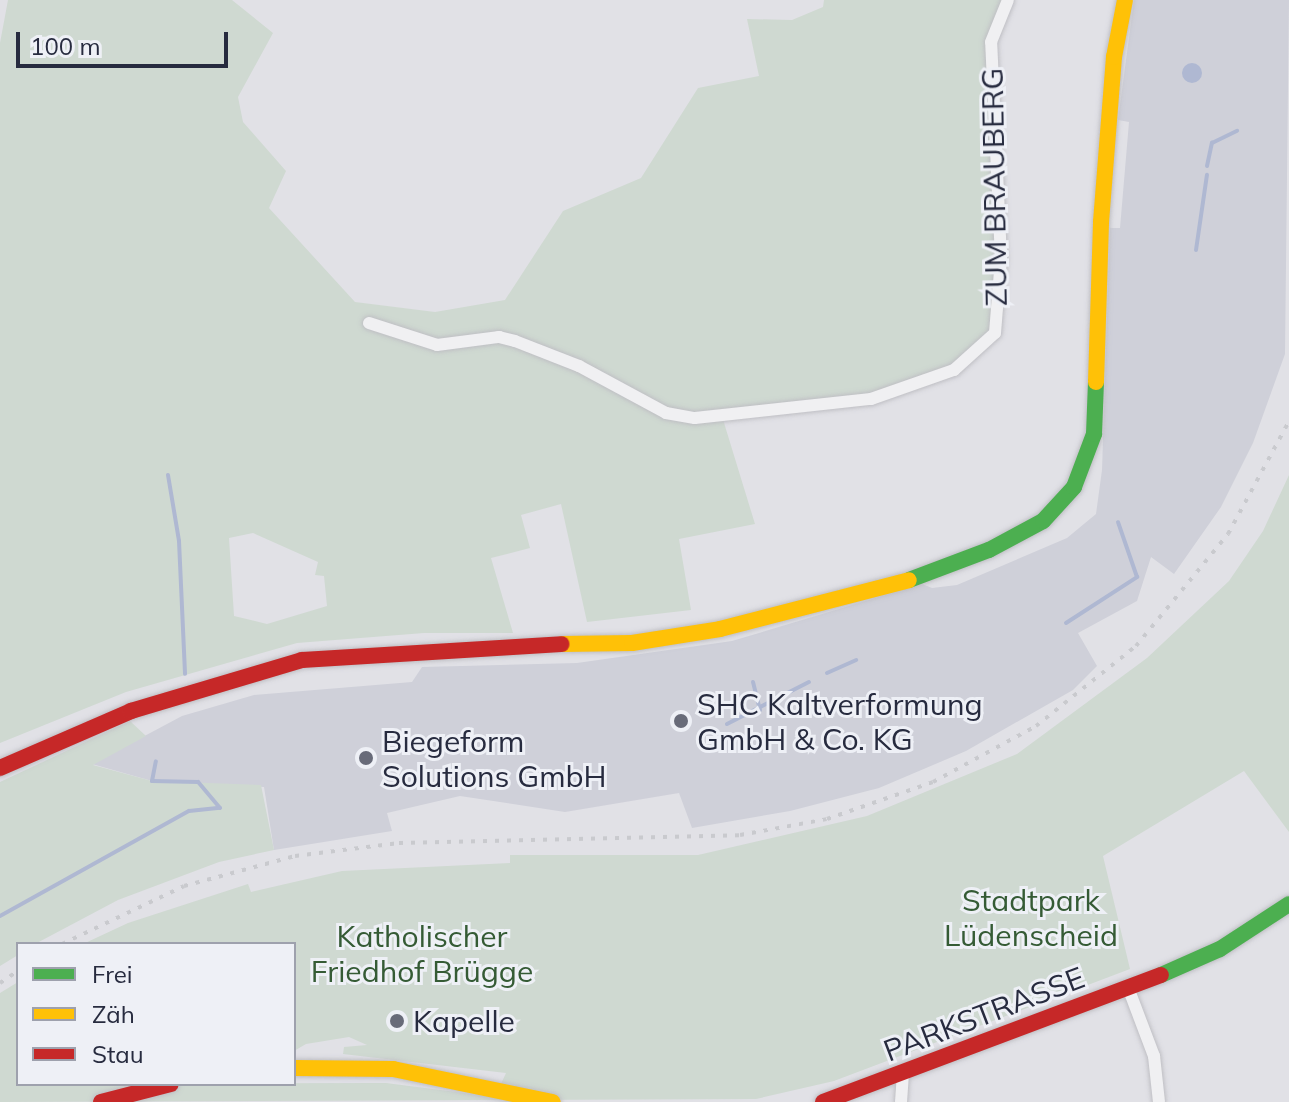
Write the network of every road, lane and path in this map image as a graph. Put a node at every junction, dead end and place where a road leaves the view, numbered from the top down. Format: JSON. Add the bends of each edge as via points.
{"nodes":[{"id":1,"x":1008,"y":0,"type":"edge"},
{"id":2,"x":1125,"y":0,"type":"edge"},
{"id":3,"x":369,"y":323,"type":"dead end"},
{"id":4,"x":0,"y":768,"type":"edge"},
{"id":5,"x":1289,"y":904,"type":"edge"},
{"id":6,"x":1129,"y":990,"type":"junction"},
{"id":7,"x":296,"y":1068,"type":"edge"},
{"id":8,"x":903,"y":1075,"type":"junction"},
{"id":9,"x":163,"y":1086,"type":"edge"},
{"id":10,"x":101,"y":1102,"type":"edge"},
{"id":11,"x":553,"y":1102,"type":"edge"},
{"id":12,"x":823,"y":1102,"type":"edge"},
{"id":13,"x":901,"y":1102,"type":"edge"},
{"id":14,"x":1159,"y":1102,"type":"edge"}],
"edges":[{"from":1,"to":3,"type":"street","name":"ZUM BRAUBERG","via":[[991,42],[1001,247],[995,333],[954,370],[871,399],[695,418],[666,413],[579,366],[515,341],[499,337],[437,345]]},
{"from":2,"to":4,"type":"main road","via":[[1114,57],[1101,222],[1094,434],[1074,487],[1043,521],[989,550],[914,579],[720,629],[632,643],[515,645],[302,660],[131,711]]},
{"from":5,"to":6,"type":"main road","name":"PARKSTRASSE","via":[[1220,949]]},
{"from":6,"to":8,"type":"main road","name":"PARKSTRASSE"},
{"from":6,"to":14,"type":"street","via":[[1154,1056]]},
{"from":7,"to":11,"type":"main road","via":[[393,1069]]},
{"from":8,"to":12,"type":"main road","name":"PARKSTRASSE"},
{"from":8,"to":13,"type":"street"},
{"from":9,"to":10,"type":"main road"}]}
